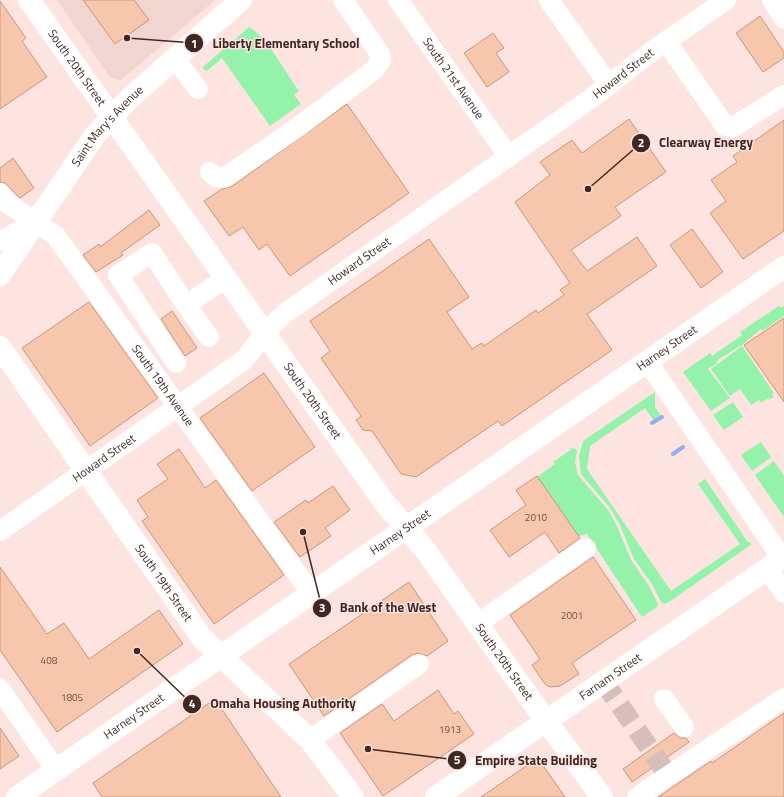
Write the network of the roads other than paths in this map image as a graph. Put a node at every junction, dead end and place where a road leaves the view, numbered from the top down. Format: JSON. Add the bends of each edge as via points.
{"nodes":[{"id":1,"x":29,"y":0,"type":"edge"},
{"id":2,"x":242,"y":0,"type":"edge"},
{"id":3,"x":343,"y":0,"type":"edge"},
{"id":4,"x":398,"y":0,"type":"edge"},
{"id":5,"x":549,"y":0,"type":"edge"},
{"id":6,"x":726,"y":0,"type":"edge"},
{"id":7,"x":772,"y":0,"type":"edge"},
{"id":8,"x":784,"y":19,"type":"edge"},
{"id":9,"x":666,"y":41,"type":"junction"},
{"id":10,"x":175,"y":59,"type":"junction"},
{"id":11,"x":609,"y":85,"type":"junction"},
{"id":12,"x":198,"y":89,"type":"dead end"},
{"id":13,"x":784,"y":95,"type":"edge"},
{"id":14,"x":112,"y":117,"type":"junction"},
{"id":15,"x":508,"y":156,"type":"junction"},
{"id":16,"x":210,"y":172,"type":"dead end"},
{"id":17,"x":0,"y":193,"type":"edge"},
{"id":18,"x":34,"y":222,"type":"junction"},
{"id":19,"x":0,"y":241,"type":"edge"},
{"id":20,"x":784,"y":267,"type":"edge"},
{"id":21,"x":0,"y":275,"type":"edge"},
{"id":22,"x":226,"y":278,"type":"junction"},
{"id":23,"x":186,"y":305,"type":"junction"},
{"id":24,"x":265,"y":333,"type":"junction"},
{"id":25,"x":209,"y":337,"type":"dead end"},
{"id":26,"x":0,"y":347,"type":"edge"},
{"id":27,"x":176,"y":362,"type":"dead end"},
{"id":28,"x":647,"y":362,"type":"junction"},
{"id":29,"x":178,"y":407,"type":"junction"},
{"id":30,"x":86,"y":471,"type":"junction"},
{"id":31,"x":405,"y":528,"type":"junction"},
{"id":32,"x":0,"y":530,"type":"edge"},
{"id":33,"x":586,"y":548,"type":"dead end"},
{"id":34,"x":778,"y":561,"type":"edge"},
{"id":35,"x":311,"y":593,"type":"junction"},
{"id":36,"x":784,"y":593,"type":"edge"},
{"id":37,"x":477,"y":624,"type":"junction"},
{"id":38,"x":220,"y":656,"type":"junction"},
{"id":39,"x":419,"y":664,"type":"dead end"},
{"id":40,"x":0,"y":690,"type":"edge"},
{"id":41,"x":784,"y":698,"type":"edge"},
{"id":42,"x":664,"y":699,"type":"dead end"},
{"id":43,"x":547,"y":721,"type":"junction"},
{"id":44,"x":684,"y":728,"type":"dead end"},
{"id":45,"x":310,"y":740,"type":"junction"},
{"id":46,"x":56,"y":770,"type":"junction"},
{"id":47,"x":17,"y":797,"type":"edge"},
{"id":48,"x":353,"y":797,"type":"edge"},
{"id":49,"x":436,"y":797,"type":"edge"},
{"id":50,"x":602,"y":797,"type":"edge"},
{"id":51,"x":637,"y":797,"type":"edge"}],
"edges":[{"from":1,"to":14,"type":"main road","name":"South 20th Street"},
{"from":2,"to":10,"type":"main road","name":"Saint Mary's Avenue"},
{"from":3,"to":16,"type":"street","via":[[380,54],[381,60],[374,70],[224,178],[216,177]]},
{"from":4,"to":15,"type":"street","name":"South 21st Avenue"},
{"from":5,"to":11,"type":"street"},
{"from":6,"to":9,"type":"street","name":"Howard Street"},
{"from":7,"to":8,"type":"street"},
{"from":9,"to":11,"type":"street","name":"Howard Street"},
{"from":9,"to":13,"type":"street","via":[[725,126],[733,126]]},
{"from":10,"to":12,"type":"street"},
{"from":10,"to":14,"type":"main road","name":"Saint Mary's Avenue"},
{"from":11,"to":15,"type":"street","name":"Howard Street"},
{"from":14,"to":18,"type":"main road","name":"Saint Mary's Avenue","via":[[95,135]]},
{"from":14,"to":22,"type":"main road","name":"South 20th Street"},
{"from":15,"to":24,"type":"street","name":"Howard Street","via":[[284,314]]},
{"from":17,"to":18,"type":"street","name":"South 19th Avenue","via":[[7,203]]},
{"from":18,"to":19,"type":"street"},
{"from":18,"to":21,"type":"main road","name":"Saint Mary's Avenue"},
{"from":18,"to":29,"type":"street","name":"South 19th Avenue","via":[[56,236]]},
{"from":20,"to":28,"type":"main road","name":"Harney Street"},
{"from":22,"to":23,"type":"street"},
{"from":22,"to":24,"type":"main road","name":"South 20th Street"},
{"from":23,"to":25,"type":"street"},
{"from":23,"to":27,"type":"street","via":[[152,253],[118,275]]},
{"from":24,"to":29,"type":"street","name":"Howard Street","via":[[244,360]]},
{"from":24,"to":31,"type":"main road","name":"South 20th Street"},
{"from":26,"to":30,"type":"main road","name":"South 19th Street"},
{"from":28,"to":31,"type":"main road","name":"Harney Street"},
{"from":28,"to":34,"type":"street"},
{"from":29,"to":30,"type":"street","name":"Howard Street"},
{"from":29,"to":35,"type":"street","name":"South 19th Avenue"},
{"from":30,"to":32,"type":"street","name":"Howard Street"},
{"from":30,"to":38,"type":"main road","name":"South 19th Street","via":[[202,638]]},
{"from":31,"to":35,"type":"main road","name":"Harney Street"},
{"from":31,"to":37,"type":"main road","name":"South 20th Street","via":[[426,551]]},
{"from":33,"to":37,"type":"street"},
{"from":34,"to":36,"type":"street"},
{"from":34,"to":43,"type":"main road","name":"Farnam Street"},
{"from":35,"to":38,"type":"main road","name":"Harney Street"},
{"from":37,"to":43,"type":"main road","name":"South 20th Street"},
{"from":38,"to":45,"type":"main road","name":"South 19th Street"},
{"from":38,"to":46,"type":"main road","name":"Harney Street"},
{"from":39,"to":45,"type":"street"},
{"from":40,"to":46,"type":"street"},
{"from":41,"to":51,"type":"street"},
{"from":42,"to":44,"type":"street"},
{"from":43,"to":49,"type":"main road","name":"Farnam Street"},
{"from":43,"to":50,"type":"main road","name":"South 20th Street"},
{"from":45,"to":48,"type":"main road","name":"South 19th Street"},
{"from":46,"to":47,"type":"main road","name":"Harney Street"}]}
